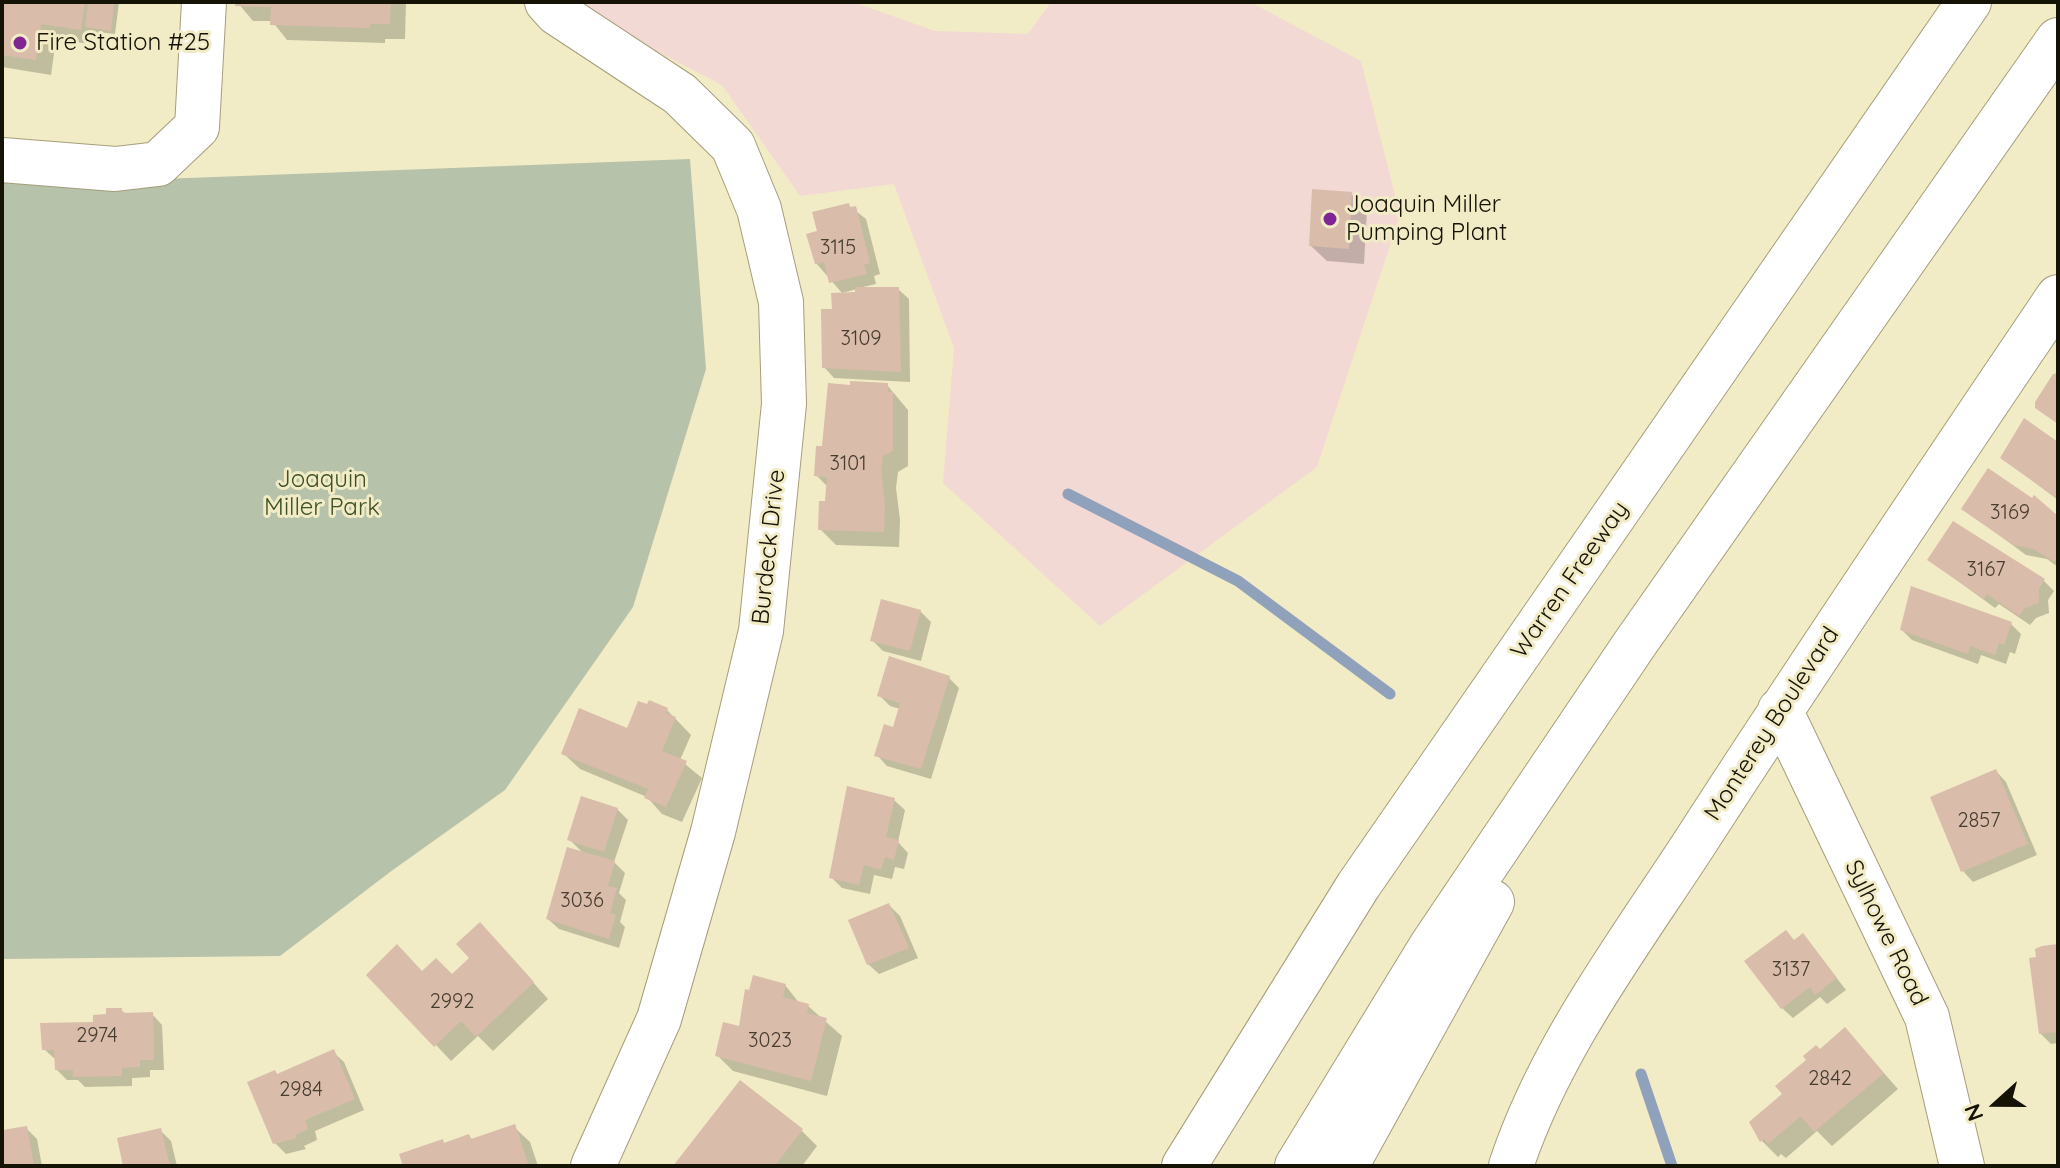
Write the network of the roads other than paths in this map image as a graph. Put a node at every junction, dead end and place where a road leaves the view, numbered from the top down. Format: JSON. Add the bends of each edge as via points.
{"nodes":[{"id":1,"x":204,"y":2,"type":"edge"},
{"id":2,"x":547,"y":2,"type":"edge"},
{"id":3,"x":1969,"y":2,"type":"edge"},
{"id":4,"x":2058,"y":40,"type":"edge"},
{"id":5,"x":2,"y":160,"type":"edge"},
{"id":6,"x":2058,"y":297,"type":"edge"},
{"id":7,"x":1634,"y":645,"type":"junction"},
{"id":8,"x":1780,"y":710,"type":"junction"},
{"id":9,"x":593,"y":1166,"type":"edge"},
{"id":10,"x":1184,"y":1166,"type":"edge"},
{"id":11,"x":1297,"y":1166,"type":"edge"},
{"id":12,"x":1346,"y":1166,"type":"edge"},
{"id":13,"x":1511,"y":1166,"type":"edge"},
{"id":14,"x":1962,"y":1166,"type":"edge"}],
"edges":[{"from":1,"to":5,"type":"main road","via":[[197,127],[158,164],[115,169]]},
{"from":2,"to":9,"type":"main road","name":"Burdeck Drive","via":[[680,94],[733,146],[759,209],[781,302],[784,404],[761,631],[713,832],[659,1019]]},
{"from":3,"to":10,"type":"main road","name":"Warren Freeway","via":[[1358,886]]},
{"from":4,"to":7,"type":"main road"},
{"from":6,"to":8,"type":"main road","name":"Monterey Boulevard"},
{"from":7,"to":11,"type":"main road","via":[[1432,945]]},
{"from":7,"to":12,"type":"main road"},
{"from":8,"to":13,"type":"main road","name":"Monterey Boulevard","via":[[1572,1034]]},
{"from":8,"to":14,"type":"main road","name":"Sylhowe Road","via":[[1927,1017]]}]}
